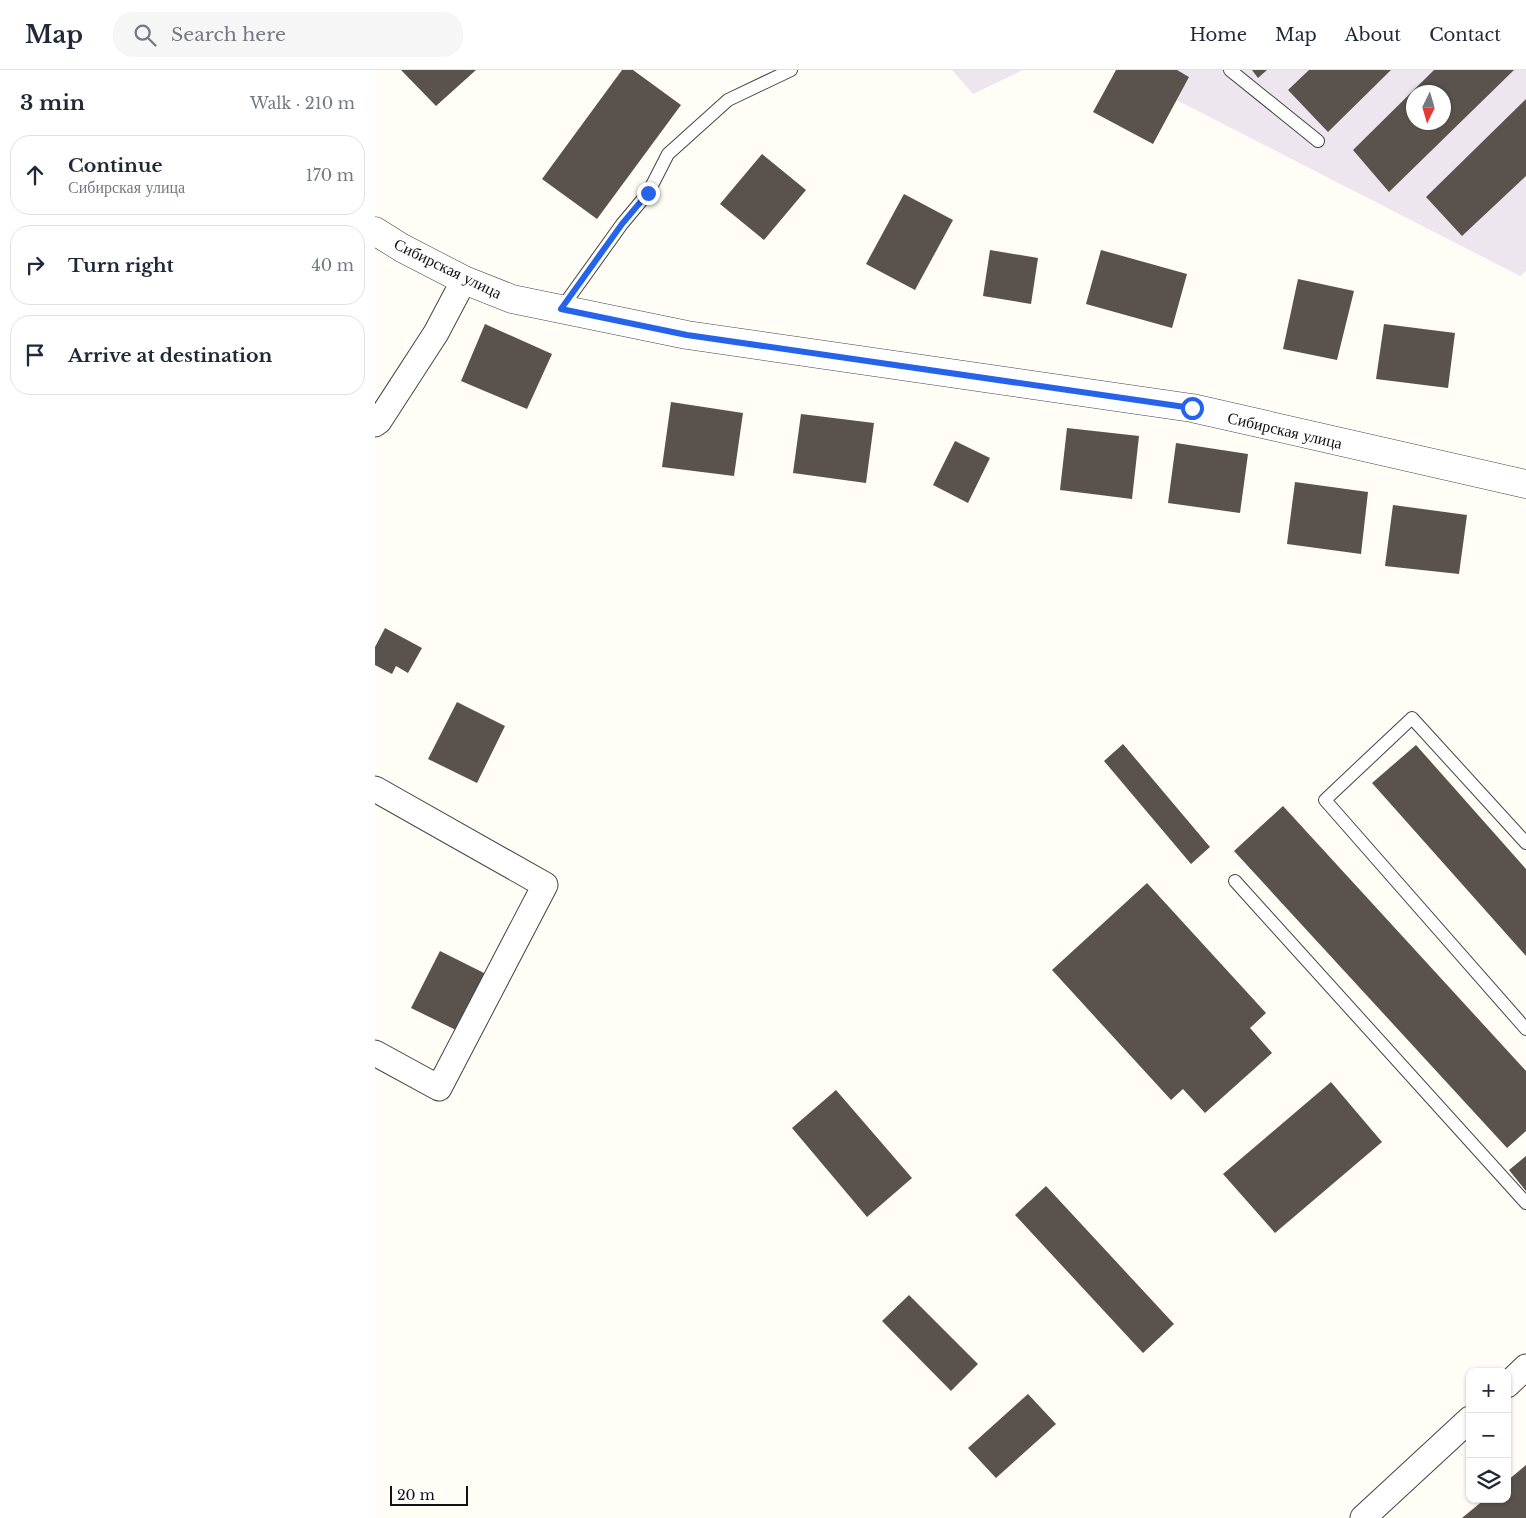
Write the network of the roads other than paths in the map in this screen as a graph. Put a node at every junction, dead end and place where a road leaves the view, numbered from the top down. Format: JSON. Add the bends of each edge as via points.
{"nodes":[{"id":1,"x":791,"y":70,"type":"edge"},
{"id":2,"x":1230,"y":70,"type":"edge"},
{"id":3,"x":1318,"y":141,"type":"dead end"},
{"id":4,"x":375,"y":230,"type":"edge"},
{"id":5,"x":464,"y":280,"type":"junction"},
{"id":6,"x":561,"y":309,"type":"junction"},
{"id":7,"x":375,"y":424,"type":"edge"},
{"id":8,"x":1526,"y":484,"type":"edge"},
{"id":9,"x":375,"y":790,"type":"edge"},
{"id":10,"x":1526,"y":844,"type":"edge"},
{"id":11,"x":1235,"y":881,"type":"dead end"},
{"id":12,"x":1526,"y":1029,"type":"edge"},
{"id":13,"x":375,"y":1053,"type":"edge"},
{"id":14,"x":1526,"y":1203,"type":"edge"},
{"id":15,"x":1526,"y":1367,"type":"edge"},
{"id":16,"x":1511,"y":1381,"type":"edge"},
{"id":17,"x":1466,"y":1423,"type":"edge"},
{"id":18,"x":1363,"y":1518,"type":"edge"}],
"edges":[{"from":1,"to":6,"type":"lane","via":[[728,100],[669,154],[648,193]]},
{"from":2,"to":3,"type":"lane"},
{"from":4,"to":5,"type":"street","name":"Сибирская улица"},
{"from":5,"to":6,"type":"street","name":"Сибирская улица","via":[[512,299]]},
{"from":5,"to":7,"type":"street","via":[[436,333]]},
{"from":6,"to":8,"type":"street","name":"Сибирская улица","via":[[687,335],[1192,408]]},
{"from":9,"to":13,"type":"street","via":[[545,885],[439,1088]]},
{"from":10,"to":12,"type":"lane","via":[[1412,718],[1325,800]]},
{"from":11,"to":14,"type":"lane"},
{"from":15,"to":16,"type":"street"},
{"from":17,"to":18,"type":"street"}]}
